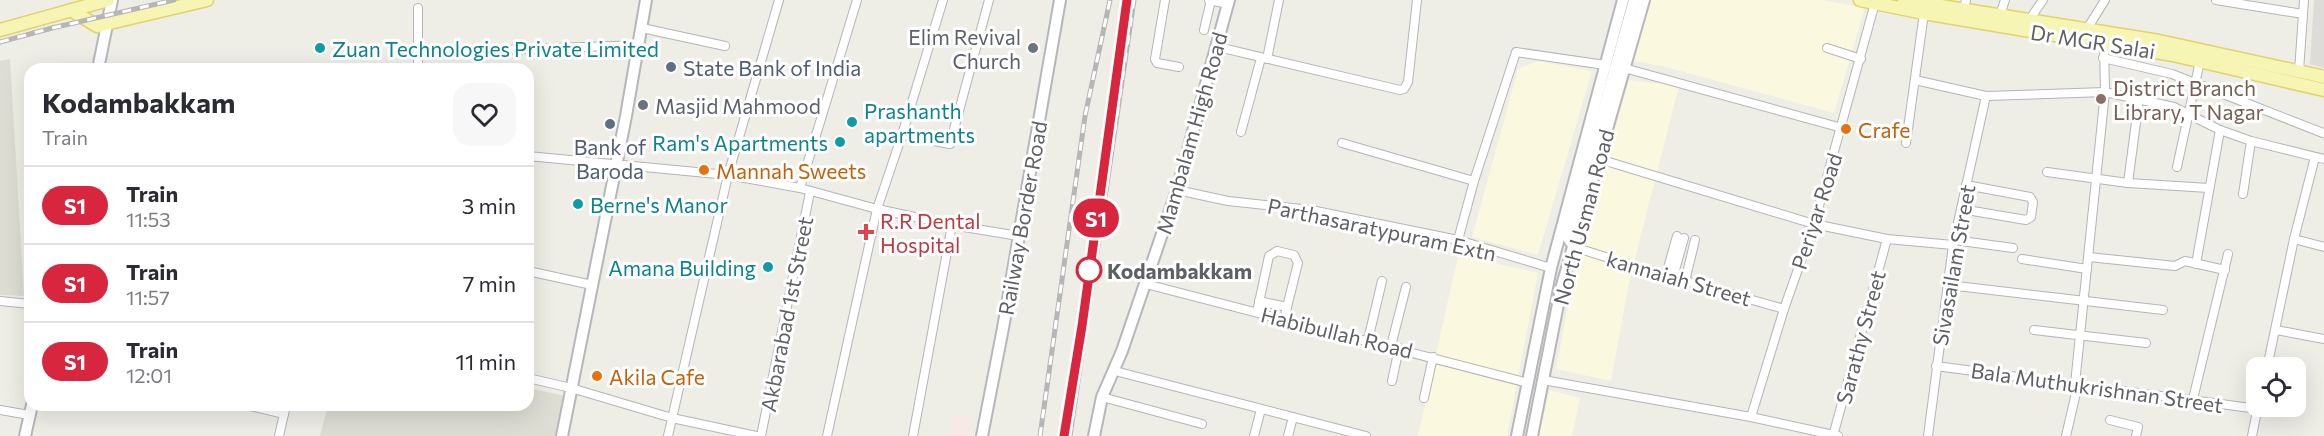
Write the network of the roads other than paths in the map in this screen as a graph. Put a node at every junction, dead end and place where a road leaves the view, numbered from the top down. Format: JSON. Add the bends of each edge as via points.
{"nodes":[{"id":1,"x":110,"y":0,"type":"edge"},
{"id":2,"x":207,"y":0,"type":"edge"},
{"id":3,"x":646,"y":0,"type":"edge"},
{"id":4,"x":779,"y":0,"type":"edge"},
{"id":5,"x":857,"y":0,"type":"edge"},
{"id":6,"x":943,"y":0,"type":"edge"},
{"id":7,"x":989,"y":0,"type":"edge"},
{"id":8,"x":1060,"y":0,"type":"edge"},
{"id":9,"x":1165,"y":0,"type":"edge"},
{"id":10,"x":1210,"y":0,"type":"edge"},
{"id":11,"x":1279,"y":0,"type":"edge"},
{"id":12,"x":1417,"y":0,"type":"edge"},
{"id":13,"x":1623,"y":0,"type":"edge"},
{"id":14,"x":1634,"y":0,"type":"edge"},
{"id":15,"x":1644,"y":0,"type":"edge"},
{"id":16,"x":1860,"y":0,"type":"edge"},
{"id":17,"x":1904,"y":0,"type":"edge"},
{"id":18,"x":2005,"y":0,"type":"edge"},
{"id":19,"x":2043,"y":0,"type":"edge"},
{"id":20,"x":2105,"y":0,"type":"edge"},
{"id":21,"x":2216,"y":0,"type":"edge"},
{"id":22,"x":2304,"y":0,"type":"edge"},
{"id":23,"x":1225,"y":2,"type":"edge"},
{"id":24,"x":1875,"y":3,"type":"junction"},
{"id":25,"x":1965,"y":5,"type":"edge"},
{"id":26,"x":418,"y":8,"type":"dead end"},
{"id":27,"x":71,"y":10,"type":"junction"},
{"id":28,"x":1924,"y":13,"type":"junction"},
{"id":29,"x":2302,"y":14,"type":"junction"},
{"id":30,"x":2000,"y":15,"type":"junction"},
{"id":31,"x":2029,"y":20,"type":"junction"},
{"id":32,"x":108,"y":23,"type":"junction"},
{"id":33,"x":642,"y":28,"type":"junction"},
{"id":34,"x":2087,"y":29,"type":"junction"},
{"id":35,"x":0,"y":30,"type":"edge"},
{"id":36,"x":1204,"y":30,"type":"dead end"},
{"id":37,"x":2105,"y":37,"type":"junction"},
{"id":38,"x":639,"y":45,"type":"junction"},
{"id":39,"x":725,"y":46,"type":"dead end"},
{"id":40,"x":1218,"y":46,"type":"junction"},
{"id":41,"x":1827,"y":48,"type":"dead end"},
{"id":42,"x":418,"y":53,"type":"junction"},
{"id":43,"x":1264,"y":58,"type":"junction"},
{"id":44,"x":2103,"y":58,"type":"junction"},
{"id":45,"x":1860,"y":59,"type":"junction"},
{"id":46,"x":2200,"y":61,"type":"junction"},
{"id":47,"x":99,"y":63,"type":"edge"},
{"id":48,"x":418,"y":63,"type":"edge"},
{"id":49,"x":1605,"y":65,"type":"junction"},
{"id":50,"x":1179,"y":67,"type":"dead end"},
{"id":51,"x":1624,"y":68,"type":"junction"},
{"id":52,"x":2299,"y":71,"type":"junction"},
{"id":53,"x":2324,"y":77,"type":"edge"},
{"id":54,"x":1915,"y":80,"type":"junction"},
{"id":55,"x":2196,"y":83,"type":"junction"},
{"id":56,"x":2324,"y":90,"type":"edge"},
{"id":57,"x":2105,"y":92,"type":"junction"},
{"id":58,"x":1986,"y":96,"type":"junction"},
{"id":59,"x":2139,"y":99,"type":"junction"},
{"id":60,"x":2188,"y":114,"type":"junction"},
{"id":61,"x":1842,"y":128,"type":"junction"},
{"id":62,"x":2220,"y":130,"type":"junction"},
{"id":63,"x":1240,"y":132,"type":"dead end"},
{"id":64,"x":2323,"y":133,"type":"edge"},
{"id":65,"x":902,"y":135,"type":"junction"},
{"id":66,"x":2251,"y":141,"type":"junction"},
{"id":67,"x":1342,"y":143,"type":"dead end"},
{"id":68,"x":1906,"y":143,"type":"dead end"},
{"id":69,"x":534,"y":157,"type":"edge"},
{"id":70,"x":2320,"y":158,"type":"edge"},
{"id":71,"x":1599,"y":159,"type":"junction"},
{"id":72,"x":616,"y":166,"type":"junction"},
{"id":73,"x":2177,"y":167,"type":"dead end"},
{"id":74,"x":2047,"y":172,"type":"dead end"},
{"id":75,"x":729,"y":175,"type":"junction"},
{"id":76,"x":2096,"y":180,"type":"junction"},
{"id":77,"x":1474,"y":181,"type":"junction"},
{"id":78,"x":2128,"y":183,"type":"junction"},
{"id":79,"x":1966,"y":185,"type":"junction"},
{"id":80,"x":800,"y":188,"type":"junction"},
{"id":81,"x":2208,"y":188,"type":"junction"},
{"id":82,"x":1177,"y":190,"type":"junction"},
{"id":83,"x":810,"y":192,"type":"junction"},
{"id":84,"x":2243,"y":194,"type":"dead end"},
{"id":85,"x":877,"y":209,"type":"junction"},
{"id":86,"x":1961,"y":209,"type":"junction"},
{"id":87,"x":1814,"y":224,"type":"junction"},
{"id":88,"x":952,"y":225,"type":"junction"},
{"id":89,"x":1019,"y":236,"type":"junction"},
{"id":90,"x":1680,"y":237,"type":"dead end"},
{"id":91,"x":1887,"y":239,"type":"junction"},
{"id":92,"x":2294,"y":239,"type":"junction"},
{"id":93,"x":1458,"y":240,"type":"junction"},
{"id":94,"x":1695,"y":240,"type":"dead end"},
{"id":95,"x":1567,"y":242,"type":"junction"},
{"id":96,"x":1953,"y":242,"type":"junction"},
{"id":97,"x":2324,"y":247,"type":"edge"},
{"id":98,"x":2013,"y":248,"type":"dead end"},
{"id":99,"x":2228,"y":254,"type":"dead end"},
{"id":100,"x":2089,"y":257,"type":"junction"},
{"id":101,"x":2022,"y":259,"type":"dead end"},
{"id":102,"x":2196,"y":264,"type":"junction"},
{"id":103,"x":1551,"y":268,"type":"junction"},
{"id":104,"x":2087,"y":269,"type":"junction"},
{"id":105,"x":2225,"y":270,"type":"junction"},
{"id":106,"x":534,"y":272,"type":"edge"},
{"id":107,"x":1669,"y":276,"type":"junction"},
{"id":108,"x":1382,"y":281,"type":"dead end"},
{"id":109,"x":1685,"y":281,"type":"junction"},
{"id":110,"x":1146,"y":284,"type":"junction"},
{"id":111,"x":592,"y":285,"type":"junction"},
{"id":112,"x":1947,"y":285,"type":"junction"},
{"id":113,"x":1406,"y":287,"type":"dead end"},
{"id":114,"x":0,"y":301,"type":"edge"},
{"id":115,"x":1259,"y":301,"type":"junction"},
{"id":116,"x":2083,"y":301,"type":"junction"},
{"id":117,"x":24,"y":303,"type":"edge"},
{"id":118,"x":1287,"y":307,"type":"junction"},
{"id":119,"x":1784,"y":309,"type":"junction"},
{"id":120,"x":2163,"y":310,"type":"dead end"},
{"id":121,"x":1257,"y":312,"type":"junction"},
{"id":122,"x":1284,"y":319,"type":"junction"},
{"id":123,"x":2034,"y":330,"type":"dead end"},
{"id":124,"x":2276,"y":330,"type":"junction"},
{"id":125,"x":2079,"y":335,"type":"junction"},
{"id":126,"x":2324,"y":339,"type":"edge"},
{"id":127,"x":1368,"y":340,"type":"junction"},
{"id":128,"x":2146,"y":343,"type":"dead end"},
{"id":129,"x":1395,"y":347,"type":"junction"},
{"id":130,"x":1433,"y":357,"type":"junction"},
{"id":131,"x":2270,"y":357,"type":"edge"},
{"id":132,"x":1935,"y":366,"type":"junction"},
{"id":133,"x":1115,"y":371,"type":"junction"},
{"id":134,"x":534,"y":379,"type":"edge"},
{"id":135,"x":1543,"y":380,"type":"junction"},
{"id":136,"x":1392,"y":381,"type":"dead end"},
{"id":137,"x":1528,"y":383,"type":"junction"},
{"id":138,"x":2074,"y":384,"type":"junction"},
{"id":139,"x":571,"y":388,"type":"junction"},
{"id":140,"x":992,"y":389,"type":"junction"},
{"id":141,"x":2076,"y":393,"type":"dead end"},
{"id":142,"x":1102,"y":397,"type":"junction"},
{"id":143,"x":1424,"y":398,"type":"dead end"},
{"id":144,"x":2193,"y":399,"type":"junction"},
{"id":145,"x":2246,"y":406,"type":"edge"},
{"id":146,"x":1261,"y":409,"type":"junction"},
{"id":147,"x":0,"y":410,"type":"edge"},
{"id":148,"x":24,"y":410,"type":"edge"},
{"id":149,"x":31,"y":411,"type":"edge"},
{"id":150,"x":285,"y":411,"type":"edge"},
{"id":151,"x":1293,"y":417,"type":"junction"},
{"id":152,"x":1751,"y":417,"type":"junction"},
{"id":153,"x":2256,"y":417,"type":"edge"},
{"id":154,"x":672,"y":418,"type":"junction"},
{"id":155,"x":2109,"y":420,"type":"dead end"},
{"id":156,"x":1202,"y":424,"type":"dead end"},
{"id":157,"x":25,"y":436,"type":"edge"},
{"id":158,"x":279,"y":436,"type":"edge"},
{"id":159,"x":562,"y":436,"type":"edge"},
{"id":160,"x":668,"y":436,"type":"edge"},
{"id":161,"x":756,"y":436,"type":"edge"},
{"id":162,"x":761,"y":436,"type":"edge"},
{"id":163,"x":827,"y":436,"type":"edge"},
{"id":164,"x":913,"y":436,"type":"edge"},
{"id":165,"x":982,"y":436,"type":"edge"},
{"id":166,"x":989,"y":436,"type":"edge"},
{"id":167,"x":1094,"y":436,"type":"edge"},
{"id":168,"x":1254,"y":436,"type":"edge"},
{"id":169,"x":1288,"y":436,"type":"edge"},
{"id":170,"x":1366,"y":436,"type":"edge"},
{"id":171,"x":1517,"y":436,"type":"edge"},
{"id":172,"x":1532,"y":436,"type":"edge"},
{"id":173,"x":1834,"y":436,"type":"edge"},
{"id":174,"x":1928,"y":436,"type":"edge"},
{"id":175,"x":2067,"y":436,"type":"edge"},
{"id":176,"x":2136,"y":436,"type":"edge"},
{"id":177,"x":2252,"y":436,"type":"edge"}],
"edges":[{"from":1,"to":27,"type":"main road"},
{"from":1,"to":32,"type":"main road"},
{"from":2,"to":32,"type":"main road"},
{"from":3,"to":33,"type":"main road"},
{"from":4,"to":75,"type":"street"},
{"from":5,"to":80,"type":"street"},
{"from":6,"to":65,"type":"street"},
{"from":7,"to":65,"type":"street","via":[[950,144]]},
{"from":8,"to":89,"type":"main road","name":"Railway Border Road"},
{"from":9,"to":50,"type":"street","via":[[1155,59],[1157,63]]},
{"from":10,"to":23,"type":"street"},
{"from":10,"to":36,"type":"street"},
{"from":11,"to":43,"type":"street"},
{"from":12,"to":43,"type":"street","via":[[1404,89]]},
{"from":13,"to":49,"type":"main road","name":"North Usman Road"},
{"from":14,"to":95,"type":"main road"},
{"from":15,"to":51,"type":"main road","name":"North Usman Road"},
{"from":16,"to":24,"type":"main road","name":"Dr MGR Salai"},
{"from":17,"to":25,"type":"main road","name":"Dr MGR Salai"},
{"from":18,"to":30,"type":"street"},
{"from":19,"to":31,"type":"street"},
{"from":20,"to":34,"type":"street"},
{"from":21,"to":29,"type":"street"},
{"from":22,"to":29,"type":"street"},
{"from":23,"to":40,"type":"main road","name":"Mambalam High Road"},
{"from":24,"to":28,"type":"main road","name":"Dr MGR Salai"},
{"from":24,"to":45,"type":"street","name":"Periyar Road"},
{"from":25,"to":30,"type":"main road","name":"Dr MGR Salai"},
{"from":26,"to":42,"type":"street"},
{"from":27,"to":32,"type":"main road","via":[[97,26]]},
{"from":27,"to":35,"type":"main road"},
{"from":28,"to":37,"type":"main road","name":"Dr MGR Salai"},
{"from":28,"to":54,"type":"street"},
{"from":29,"to":52,"type":"street"},
{"from":30,"to":31,"type":"main road","name":"Dr MGR Salai"},
{"from":31,"to":34,"type":"main road","name":"Dr MGR Salai"},
{"from":32,"to":47,"type":"main road"},
{"from":33,"to":38,"type":"main road"},
{"from":33,"to":39,"type":"street"},
{"from":34,"to":37,"type":"main road","name":"Dr MGR Salai"},
{"from":37,"to":44,"type":"street"},
{"from":37,"to":46,"type":"main road","name":"Dr MGR Salai"},
{"from":37,"to":52,"type":"main road","name":"Dr MGR Salai","via":[[2159,41]]},
{"from":38,"to":42,"type":"street"},
{"from":38,"to":72,"type":"main road"},
{"from":40,"to":43,"type":"street"},
{"from":40,"to":82,"type":"main road","name":"Mambalam High Road"},
{"from":41,"to":45,"type":"street"},
{"from":42,"to":48,"type":"street"},
{"from":43,"to":63,"type":"street"},
{"from":44,"to":55,"type":"street"},
{"from":44,"to":57,"type":"street"},
{"from":45,"to":61,"type":"street","name":"Periyar Road"},
{"from":46,"to":55,"type":"street"},
{"from":46,"to":56,"type":"main road","name":"Dr MGR Salai"},
{"from":49,"to":77,"type":"street","via":[[1516,52]]},
{"from":49,"to":95,"type":"main road","name":"North Usman Road"},
{"from":51,"to":61,"type":"street"},
{"from":51,"to":71,"type":"main road","name":"North Usman Road"},
{"from":52,"to":53,"type":"main road","name":"Dr MGR Salai"},
{"from":54,"to":58,"type":"street"},
{"from":54,"to":68,"type":"street"},
{"from":55,"to":60,"type":"street"},
{"from":55,"to":64,"type":"street"},
{"from":57,"to":58,"type":"street"},
{"from":57,"to":59,"type":"street"},
{"from":57,"to":76,"type":"street"},
{"from":58,"to":79,"type":"street","name":"Sivasailam Street"},
{"from":59,"to":60,"type":"street"},
{"from":59,"to":78,"type":"street"},
{"from":60,"to":62,"type":"street"},
{"from":60,"to":73,"type":"street"},
{"from":61,"to":87,"type":"street","name":"Periyar Road"},
{"from":62,"to":66,"type":"street"},
{"from":62,"to":81,"type":"street"},
{"from":65,"to":85,"type":"street"},
{"from":66,"to":70,"type":"street"},
{"from":66,"to":84,"type":"street"},
{"from":67,"to":77,"type":"street"},
{"from":69,"to":72,"type":"street"},
{"from":70,"to":92,"type":"street"},
{"from":71,"to":87,"type":"street"},
{"from":71,"to":95,"type":"main road","name":"North Usman Road"},
{"from":72,"to":75,"type":"street"},
{"from":72,"to":111,"type":"main road"},
{"from":74,"to":76,"type":"street"},
{"from":75,"to":80,"type":"street"},
{"from":75,"to":154,"type":"street"},
{"from":76,"to":78,"type":"street"},
{"from":76,"to":100,"type":"street"},
{"from":77,"to":93,"type":"street"},
{"from":78,"to":81,"type":"street"},
{"from":79,"to":86,"type":"street","name":"Sivasailam Street"},
{"from":79,"to":86,"type":"street","via":[[2030,197],[2031,217],[2026,220]]},
{"from":80,"to":83,"type":"street"},
{"from":81,"to":102,"type":"street"},
{"from":82,"to":93,"type":"street","name":"Parthasaratypuram Extn","via":[[1228,201],[1311,210]]},
{"from":82,"to":110,"type":"main road","name":"Mambalam High Road"},
{"from":83,"to":85,"type":"street"},
{"from":83,"to":162,"type":"street","name":"Akbarabad 1st Street"},
{"from":85,"to":88,"type":"street"},
{"from":85,"to":163,"type":"street"},
{"from":86,"to":96,"type":"street","name":"Sivasailam Street"},
{"from":87,"to":91,"type":"street"},
{"from":87,"to":119,"type":"street","name":"Periyar Road"},
{"from":88,"to":89,"type":"street"},
{"from":88,"to":164,"type":"street"},
{"from":89,"to":140,"type":"main road","name":"Railway Border Road"},
{"from":90,"to":107,"type":"street"},
{"from":91,"to":96,"type":"street"},
{"from":91,"to":173,"type":"street","name":"Sarathy Street"},
{"from":92,"to":97,"type":"street"},
{"from":92,"to":124,"type":"street"},
{"from":93,"to":103,"type":"street","name":"Parthasaratypuram Extn"},
{"from":94,"to":109,"type":"street"},
{"from":95,"to":103,"type":"main road","name":"North Usman Road"},
{"from":95,"to":107,"type":"street","name":"kannaiah Street"},
{"from":95,"to":135,"type":"main road","name":"North Usman Road"},
{"from":96,"to":98,"type":"street"},
{"from":96,"to":112,"type":"street","name":"Sivasailam Street"},
{"from":99,"to":105,"type":"street"},
{"from":100,"to":102,"type":"street","via":[[2175,266],[2184,261]]},
{"from":100,"to":104,"type":"street"},
{"from":101,"to":104,"type":"street"},
{"from":102,"to":105,"type":"street"},
{"from":103,"to":137,"type":"main road","name":"North Usman Road"},
{"from":104,"to":116,"type":"street"},
{"from":105,"to":144,"type":"street"},
{"from":106,"to":111,"type":"street"},
{"from":107,"to":109,"type":"street","name":"kannaiah Street"},
{"from":108,"to":127,"type":"street"},
{"from":109,"to":119,"type":"street","name":"kannaiah Street"},
{"from":110,"to":121,"type":"street","name":"Habibullah Road"},
{"from":110,"to":133,"type":"main road","name":"Mambalam High Road"},
{"from":111,"to":139,"type":"main road"},
{"from":112,"to":116,"type":"street"},
{"from":112,"to":132,"type":"street","name":"Sivasailam Street"},
{"from":113,"to":129,"type":"street"},
{"from":114,"to":117,"type":"street"},
{"from":115,"to":118,"type":"street"},
{"from":115,"to":118,"type":"street","via":[[1269,256],[1276,251],[1294,255],[1298,263]]},
{"from":115,"to":121,"type":"street"},
{"from":116,"to":120,"type":"street"},
{"from":116,"to":125,"type":"street"},
{"from":118,"to":122,"type":"street"},
{"from":119,"to":152,"type":"street","name":"Periyar Road"},
{"from":121,"to":122,"type":"street","name":"Habibullah Road"},
{"from":122,"to":127,"type":"street","name":"Habibullah Road"},
{"from":123,"to":125,"type":"street"},
{"from":124,"to":126,"type":"street"},
{"from":124,"to":131,"type":"street"},
{"from":125,"to":128,"type":"street"},
{"from":125,"to":138,"type":"street"},
{"from":127,"to":129,"type":"street","name":"Habibullah Road"},
{"from":129,"to":130,"type":"street","name":"Habibullah Road"},
{"from":129,"to":136,"type":"street"},
{"from":130,"to":137,"type":"street","name":"Habibullah Road"},
{"from":130,"to":143,"type":"street"},
{"from":132,"to":138,"type":"street","name":"Bala Muthukrishnan Street"},
{"from":132,"to":174,"type":"street","name":"Sivasailam Street"},
{"from":133,"to":142,"type":"main road","name":"Mambalam High Road"},
{"from":133,"to":146,"type":"street"},
{"from":134,"to":139,"type":"street"},
{"from":135,"to":152,"type":"street"},
{"from":135,"to":172,"type":"main road","name":"North Usman Road"},
{"from":137,"to":171,"type":"main road","name":"North Usman Road"},
{"from":138,"to":144,"type":"street","name":"Bala Muthukrishnan Street"},
{"from":139,"to":154,"type":"street"},
{"from":139,"to":159,"type":"main road"},
{"from":140,"to":165,"type":"main road","name":"Railway Border Road"},
{"from":140,"to":166,"type":"main road"},
{"from":141,"to":175,"type":"street"},
{"from":142,"to":156,"type":"street"},
{"from":142,"to":167,"type":"main road","name":"Mambalam High Road"},
{"from":144,"to":145,"type":"street","name":"Bala Muthukrishnan Street"},
{"from":146,"to":151,"type":"street"},
{"from":146,"to":168,"type":"street"},
{"from":147,"to":148,"type":"street"},
{"from":149,"to":157,"type":"main road"},
{"from":150,"to":158,"type":"street"},
{"from":151,"to":169,"type":"street"},
{"from":151,"to":170,"type":"street"},
{"from":152,"to":173,"type":"street"},
{"from":153,"to":177,"type":"street"},
{"from":154,"to":160,"type":"street"},
{"from":154,"to":161,"type":"street"},
{"from":155,"to":176,"type":"street","via":[[2138,427]]}]}
